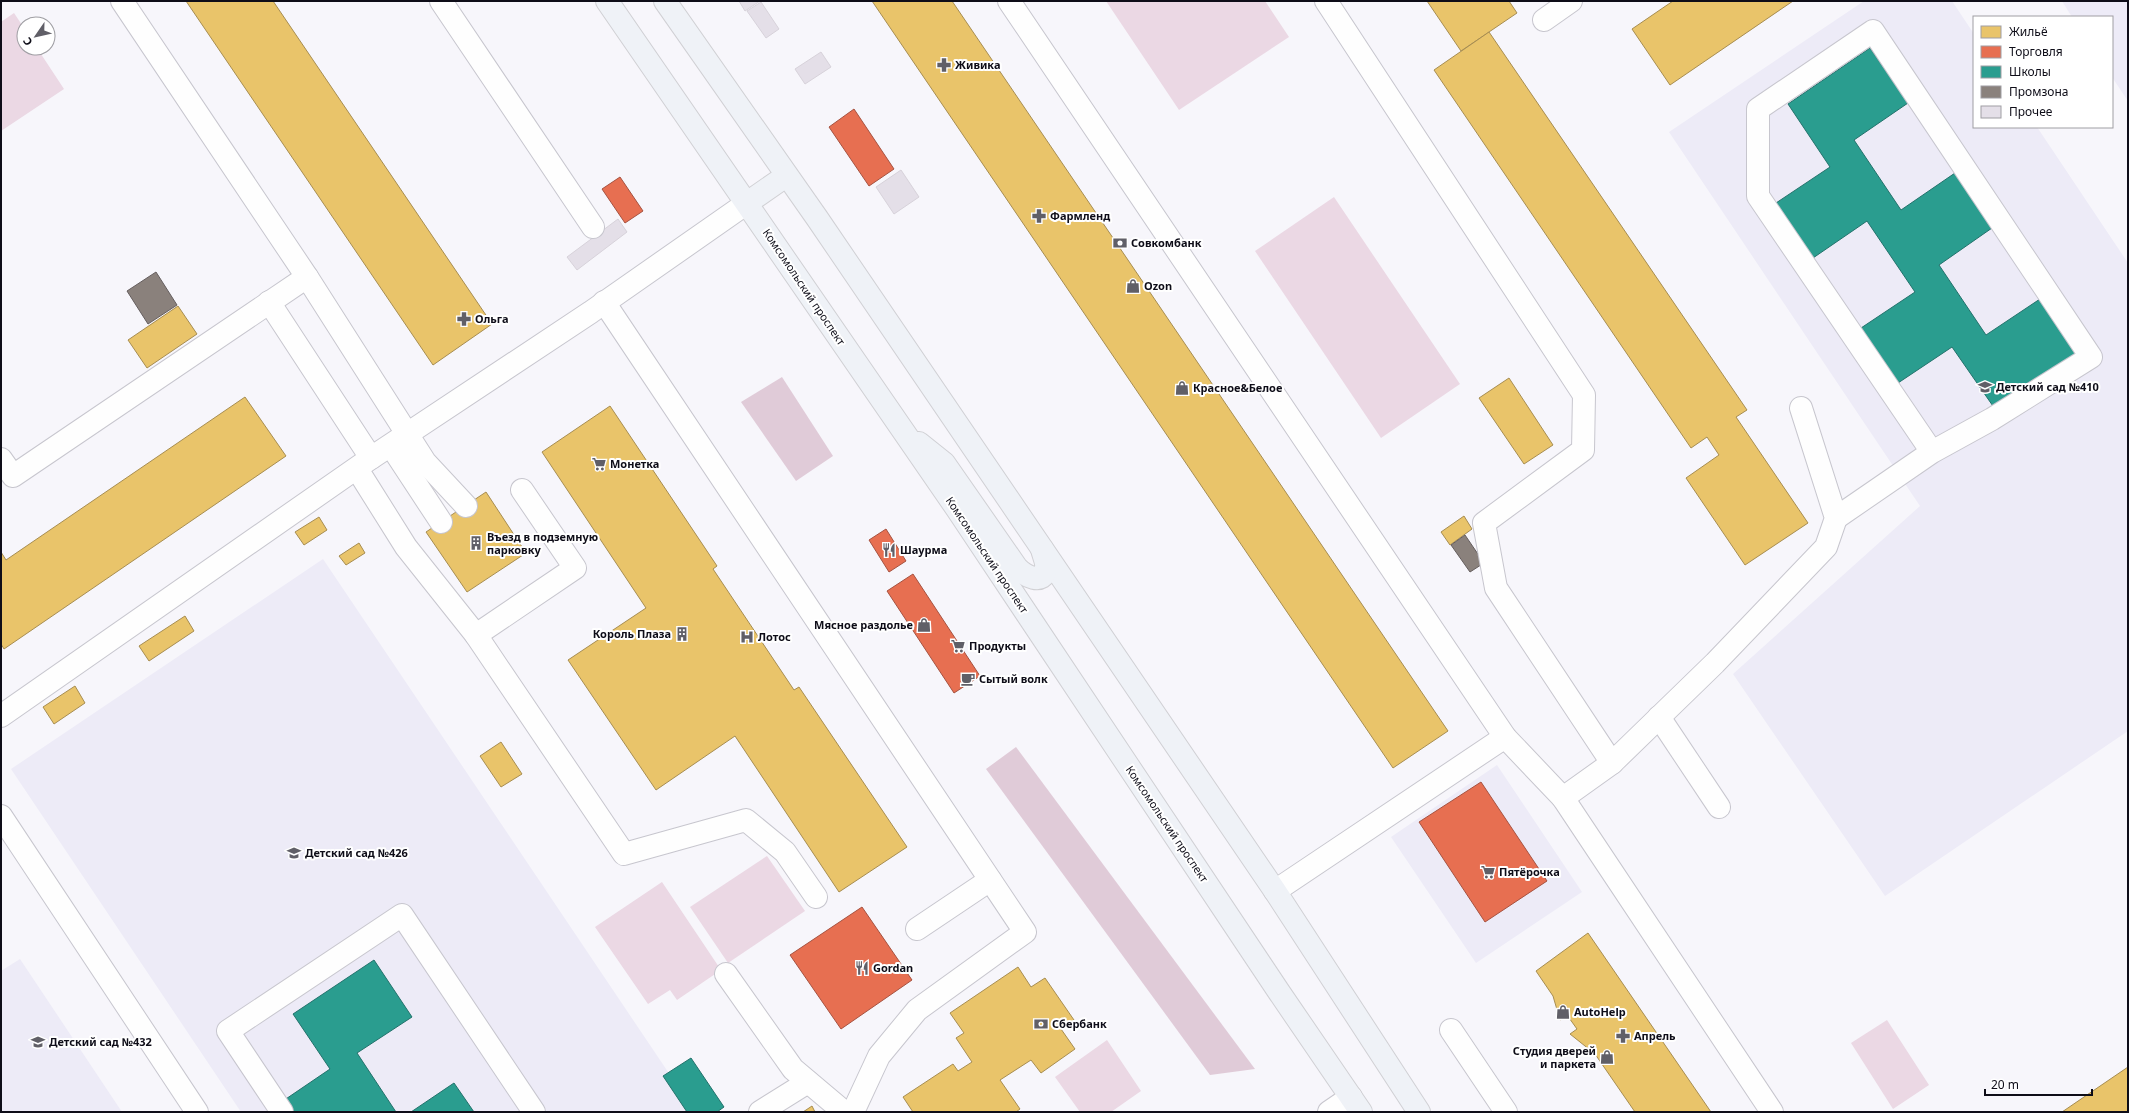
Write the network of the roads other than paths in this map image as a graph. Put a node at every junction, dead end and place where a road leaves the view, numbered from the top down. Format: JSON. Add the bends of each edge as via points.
{"nodes":[{"id":1,"x":122,"y":1,"type":"edge"},
{"id":2,"x":441,"y":1,"type":"edge"},
{"id":3,"x":607,"y":1,"type":"edge"},
{"id":4,"x":665,"y":1,"type":"edge"},
{"id":5,"x":1009,"y":1,"type":"edge"},
{"id":6,"x":1326,"y":1,"type":"edge"},
{"id":7,"x":1571,"y":1,"type":"edge"},
{"id":8,"x":1544,"y":20,"type":"dead end"},
{"id":9,"x":786,"y":176,"type":"junction"},
{"id":10,"x":747,"y":203,"type":"junction"},
{"id":11,"x":593,"y":227,"type":"dead end"},
{"id":12,"x":307,"y":276,"type":"junction"},
{"id":13,"x":269,"y":302,"type":"junction"},
{"id":14,"x":604,"y":302,"type":"junction"},
{"id":15,"x":1801,"y":408,"type":"dead end"},
{"id":16,"x":902,"y":430,"type":"junction"},
{"id":17,"x":399,"y":440,"type":"junction"},
{"id":18,"x":1932,"y":452,"type":"junction"},
{"id":19,"x":1,"y":459,"type":"edge"},
{"id":20,"x":364,"y":464,"type":"junction"},
{"id":21,"x":522,"y":490,"type":"dead end"},
{"id":22,"x":466,"y":506,"type":"dead end"},
{"id":23,"x":1836,"y":518,"type":"junction"},
{"id":24,"x":441,"y":522,"type":"dead end"},
{"id":25,"x":1041,"y":548,"type":"junction"},
{"id":26,"x":476,"y":635,"type":"junction"},
{"id":27,"x":1,"y":716,"type":"edge"},
{"id":28,"x":1659,"y":717,"type":"junction"},
{"id":29,"x":1505,"y":737,"type":"junction"},
{"id":30,"x":1612,"y":763,"type":"junction"},
{"id":31,"x":1563,"y":798,"type":"junction"},
{"id":32,"x":1719,"y":807,"type":"dead end"},
{"id":33,"x":1,"y":816,"type":"edge"},
{"id":34,"x":990,"y":880,"type":"junction"},
{"id":35,"x":1274,"y":891,"type":"junction"},
{"id":36,"x":816,"y":897,"type":"dead end"},
{"id":37,"x":917,"y":929,"type":"dead end"},
{"id":38,"x":726,"y":974,"type":"dead end"},
{"id":39,"x":1451,"y":1030,"type":"dead end"},
{"id":40,"x":808,"y":1082,"type":"junction"},
{"id":41,"x":1356,"y":1105,"type":"edge"},
{"id":42,"x":198,"y":1112,"type":"edge"},
{"id":43,"x":282,"y":1112,"type":"edge"},
{"id":44,"x":534,"y":1112,"type":"edge"},
{"id":45,"x":760,"y":1112,"type":"edge"},
{"id":46,"x":844,"y":1112,"type":"edge"},
{"id":47,"x":853,"y":1112,"type":"edge"},
{"id":48,"x":1329,"y":1112,"type":"edge"},
{"id":49,"x":1419,"y":1112,"type":"edge"},
{"id":50,"x":1506,"y":1112,"type":"edge"},
{"id":51,"x":1772,"y":1112,"type":"edge"}],
"edges":[{"from":1,"to":12,"type":"lane"},
{"from":2,"to":11,"type":"lane"},
{"from":3,"to":10,"type":"main road","name":"Комсомольский проспект"},
{"from":4,"to":9,"type":"main road"},
{"from":5,"to":29,"type":"lane"},
{"from":6,"to":30,"type":"lane","via":[[1584,395],[1583,450],[1484,523],[1496,588]]},
{"from":7,"to":8,"type":"lane"},
{"from":9,"to":10,"type":"main road"},
{"from":9,"to":25,"type":"main road"},
{"from":10,"to":14,"type":"lane"},
{"from":10,"to":16,"type":"main road","name":"Комсомольский проспект"},
{"from":12,"to":13,"type":"lane"},
{"from":12,"to":17,"type":"lane"},
{"from":13,"to":19,"type":"lane","via":[[13,476]]},
{"from":13,"to":20,"type":"lane"},
{"from":14,"to":17,"type":"lane"},
{"from":14,"to":34,"type":"lane"},
{"from":15,"to":23,"type":"lane"},
{"from":16,"to":25,"type":"main road","via":[[944,463],[1024,575],[1038,578],[1044,574],[1046,567]]},
{"from":16,"to":41,"type":"main road","name":"Комсомольский проспект"},
{"from":17,"to":20,"type":"lane"},
{"from":17,"to":22,"type":"lane"},
{"from":17,"to":24,"type":"lane"},
{"from":18,"to":18,"type":"lane","via":[[1992,420],[2090,356],[1873,31],[1758,109],[1758,196]]},
{"from":18,"to":23,"type":"lane"},
{"from":20,"to":26,"type":"lane","via":[[406,547]]},
{"from":20,"to":27,"type":"lane"},
{"from":21,"to":26,"type":"lane","via":[[575,568]]},
{"from":23,"to":28,"type":"lane","via":[[1826,547],[1715,663]]},
{"from":25,"to":35,"type":"main road"},
{"from":26,"to":36,"type":"lane","via":[[624,854],[746,820],[785,852]]},
{"from":28,"to":30,"type":"lane"},
{"from":28,"to":32,"type":"lane"},
{"from":29,"to":31,"type":"lane"},
{"from":29,"to":35,"type":"lane"},
{"from":30,"to":31,"type":"lane"},
{"from":31,"to":51,"type":"lane"},
{"from":33,"to":42,"type":"lane"},
{"from":34,"to":37,"type":"lane"},
{"from":34,"to":47,"type":"lane","via":[[1025,932],[917,1010],[879,1056]]},
{"from":35,"to":49,"type":"main road"},
{"from":38,"to":40,"type":"lane","via":[[793,1069]]},
{"from":39,"to":50,"type":"lane"},
{"from":40,"to":45,"type":"lane"},
{"from":40,"to":46,"type":"lane"},
{"from":41,"to":48,"type":"lane"},
{"from":43,"to":44,"type":"lane","via":[[228,1031],[402,914]]}]}
